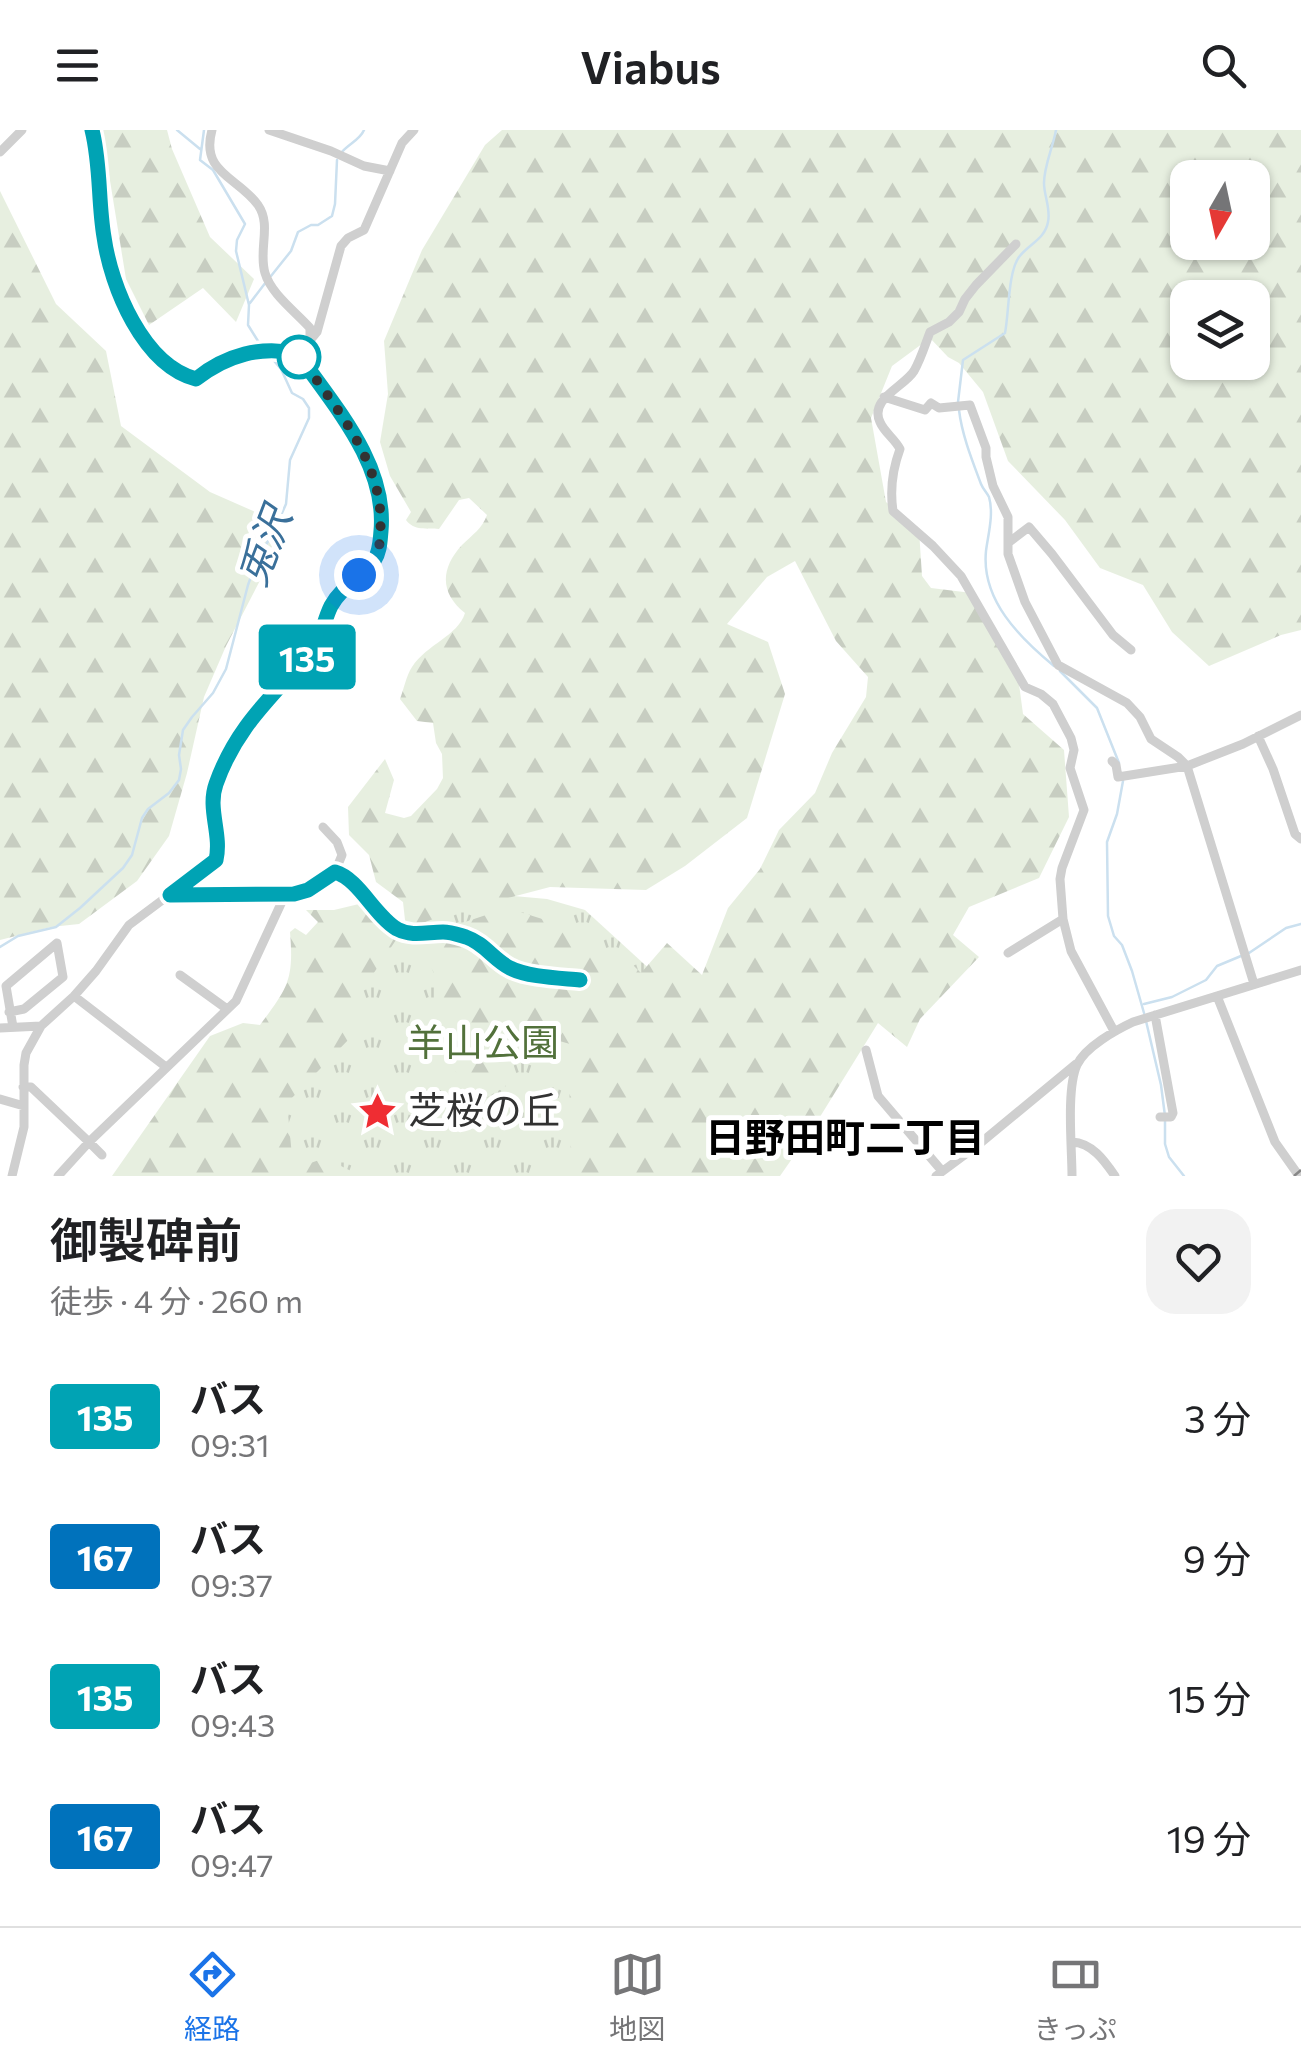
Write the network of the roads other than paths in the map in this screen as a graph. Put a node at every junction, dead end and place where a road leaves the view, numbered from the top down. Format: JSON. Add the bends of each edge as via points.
{"nodes":[{"id":1,"x":22,"y":130,"type":"edge"},
{"id":2,"x":92,"y":130,"type":"edge"},
{"id":3,"x":212,"y":130,"type":"edge"},
{"id":4,"x":269,"y":130,"type":"edge"},
{"id":5,"x":414,"y":130,"type":"edge"},
{"id":6,"x":0,"y":152,"type":"edge"},
{"id":7,"x":390,"y":171,"type":"junction"},
{"id":8,"x":1016,"y":244,"type":"dead end"},
{"id":9,"x":310,"y":343,"type":"junction"},
{"id":10,"x":298,"y":354,"type":"junction"},
{"id":11,"x":884,"y":397,"type":"junction"},
{"id":12,"x":1008,"y":543,"type":"junction"},
{"id":13,"x":1131,"y":650,"type":"dead end"},
{"id":14,"x":1301,"y":715,"type":"edge"},
{"id":15,"x":1258,"y":736,"type":"junction"},
{"id":16,"x":1112,"y":761,"type":"dead end"},
{"id":17,"x":1187,"y":766,"type":"junction"},
{"id":18,"x":323,"y":826,"type":"dead end"},
{"id":19,"x":1301,"y":839,"type":"edge"},
{"id":20,"x":335,"y":872,"type":"junction"},
{"id":21,"x":285,"y":894,"type":"junction"},
{"id":22,"x":170,"y":895,"type":"junction"},
{"id":23,"x":1063,"y":919,"type":"junction"},
{"id":24,"x":1008,"y":953,"type":"dead end"},
{"id":25,"x":1301,"y":970,"type":"edge"},
{"id":26,"x":180,"y":975,"type":"dead end"},
{"id":27,"x":580,"y":980,"type":"dead end"},
{"id":28,"x":1254,"y":984,"type":"junction"},
{"id":29,"x":74,"y":996,"type":"junction"},
{"id":30,"x":1217,"y":996,"type":"junction"},
{"id":31,"x":227,"y":1010,"type":"junction"},
{"id":32,"x":9,"y":1012,"type":"junction"},
{"id":33,"x":1155,"y":1015,"type":"junction"},
{"id":34,"x":41,"y":1026,"type":"junction"},
{"id":35,"x":0,"y":1028,"type":"edge"},
{"id":36,"x":12,"y":1028,"type":"junction"},
{"id":37,"x":1114,"y":1031,"type":"junction"},
{"id":38,"x":866,"y":1050,"type":"dead end"},
{"id":39,"x":1078,"y":1062,"type":"junction"},
{"id":40,"x":166,"y":1067,"type":"junction"},
{"id":41,"x":24,"y":1087,"type":"junction"},
{"id":42,"x":0,"y":1099,"type":"edge"},
{"id":43,"x":24,"y":1106,"type":"junction"},
{"id":44,"x":1164,"y":1117,"type":"dead end"},
{"id":45,"x":89,"y":1142,"type":"junction"},
{"id":46,"x":1072,"y":1142,"type":"junction"},
{"id":47,"x":102,"y":1155,"type":"dead end"},
{"id":48,"x":942,"y":1171,"type":"edge"},
{"id":49,"x":60,"y":1175,"type":"edge"},
{"id":50,"x":12,"y":1176,"type":"edge"},
{"id":51,"x":958,"y":1176,"type":"edge"},
{"id":52,"x":1072,"y":1176,"type":"edge"},
{"id":53,"x":1114,"y":1176,"type":"edge"},
{"id":54,"x":1299,"y":1176,"type":"edge"}],
"edges":[{"from":1,"to":6,"type":"street"},
{"from":2,"to":10,"type":"street","via":[[111,269],[125,308],[154,354],[196,379],[219,362],[250,353]]},
{"from":3,"to":9,"type":"street","via":[[211,158],[265,219],[266,278],[310,328]]},
{"from":4,"to":7,"type":"street"},
{"from":5,"to":7,"type":"street"},
{"from":7,"to":9,"type":"street","via":[[364,230],[342,246]]},
{"from":8,"to":11,"type":"street","via":[[959,312],[930,332],[914,370]]},
{"from":9,"to":10,"type":"street"},
{"from":10,"to":22,"type":"street","via":[[370,465],[382,514],[379,549],[332,605],[312,651],[233,744],[212,798],[216,860]]},
{"from":11,"to":12,"type":"street","via":[[925,410],[931,403],[970,405],[1008,517]]},
{"from":11,"to":23,"type":"street","via":[[878,418],[900,449],[893,511],[961,576],[1025,686],[1054,704],[1070,738],[1070,768],[1084,810],[1062,868]]},
{"from":12,"to":13,"type":"street","via":[[1029,527]]},
{"from":12,"to":17,"type":"street","via":[[1025,602],[1058,666],[1128,704],[1152,739]]},
{"from":14,"to":15,"type":"street"},
{"from":15,"to":17,"type":"street"},
{"from":15,"to":19,"type":"street"},
{"from":16,"to":17,"type":"street","via":[[1118,777]]},
{"from":17,"to":28,"type":"street"},
{"from":18,"to":20,"type":"street","via":[[342,855]]},
{"from":20,"to":21,"type":"street","via":[[308,890]]},
{"from":20,"to":27,"type":"street","via":[[400,930],[464,936],[515,971]]},
{"from":21,"to":22,"type":"street"},
{"from":21,"to":31,"type":"street"},
{"from":22,"to":29,"type":"street","via":[[130,925]]},
{"from":23,"to":24,"type":"street"},
{"from":23,"to":37,"type":"street","via":[[1070,951]]},
{"from":25,"to":28,"type":"street"},
{"from":26,"to":31,"type":"street"},
{"from":28,"to":30,"type":"street"},
{"from":29,"to":34,"type":"street"},
{"from":29,"to":40,"type":"street"},
{"from":30,"to":33,"type":"street"},
{"from":30,"to":54,"type":"street","via":[[1275,1142]]},
{"from":31,"to":40,"type":"street"},
{"from":32,"to":32,"type":"street","via":[[6,986],[57,943],[64,977],[24,1009]]},
{"from":32,"to":36,"type":"street"},
{"from":33,"to":37,"type":"street"},
{"from":33,"to":44,"type":"street","via":[[1173,1112]]},
{"from":34,"to":36,"type":"street"},
{"from":34,"to":41,"type":"street","via":[[26,1053]]},
{"from":35,"to":36,"type":"street"},
{"from":37,"to":39,"type":"street"},
{"from":38,"to":48,"type":"street","via":[[878,1096]]},
{"from":39,"to":46,"type":"street"},
{"from":39,"to":48,"type":"street"},
{"from":40,"to":45,"type":"street"},
{"from":41,"to":43,"type":"street"},
{"from":41,"to":45,"type":"street","via":[[32,1087]]},
{"from":42,"to":43,"type":"street"},
{"from":43,"to":50,"type":"street"},
{"from":45,"to":47,"type":"street"},
{"from":45,"to":49,"type":"street"},
{"from":46,"to":52,"type":"street"},
{"from":46,"to":53,"type":"street","via":[[1084,1142]]},
{"from":48,"to":51,"type":"street"}]}
